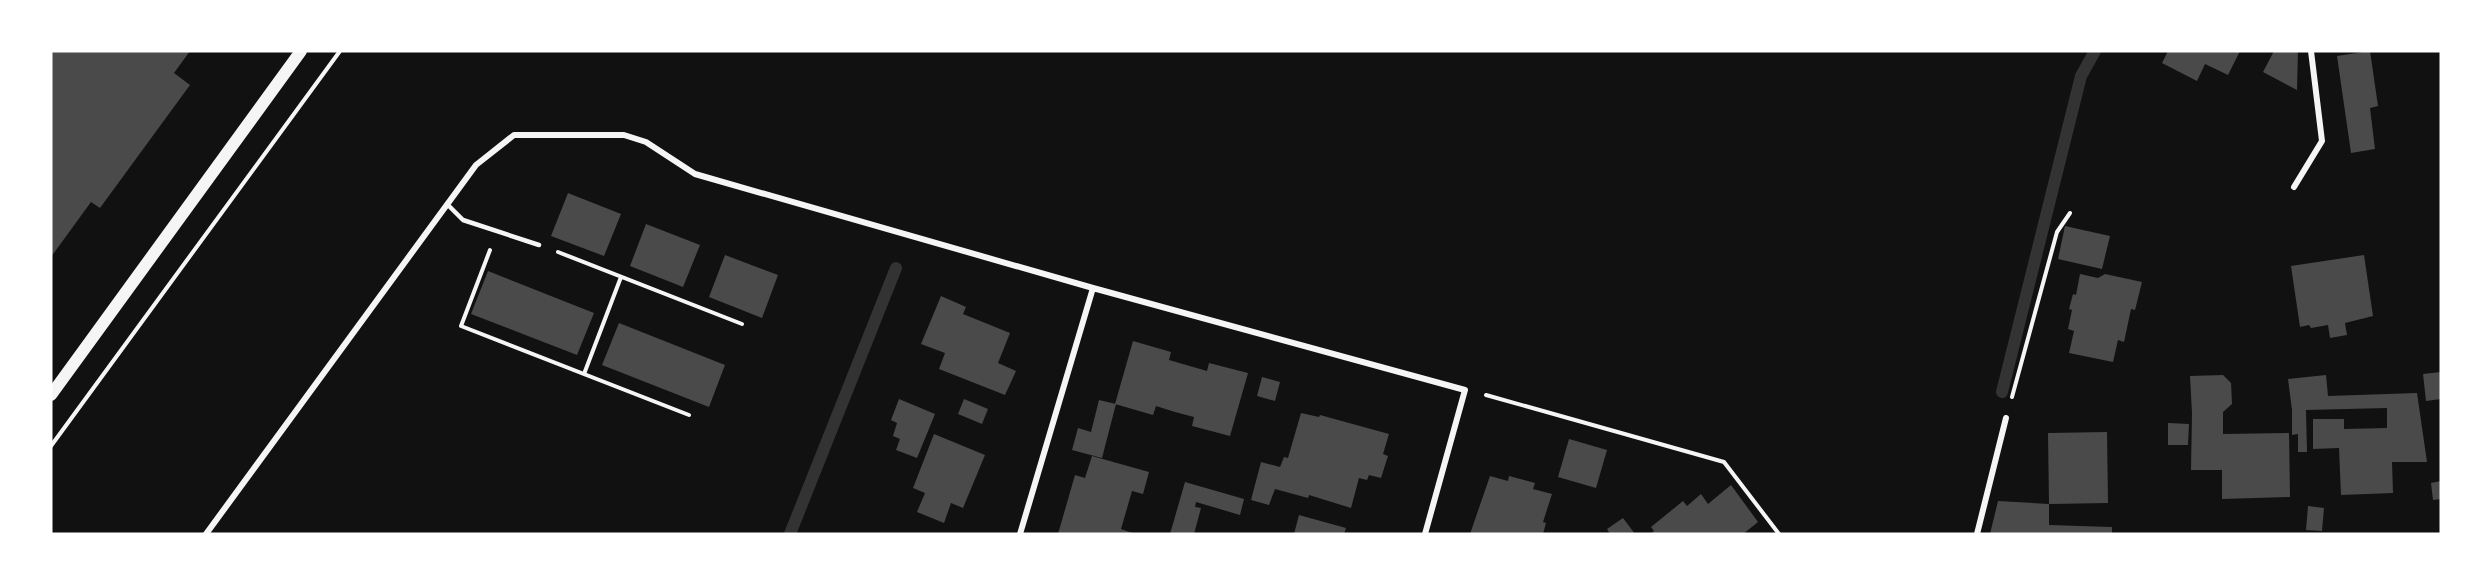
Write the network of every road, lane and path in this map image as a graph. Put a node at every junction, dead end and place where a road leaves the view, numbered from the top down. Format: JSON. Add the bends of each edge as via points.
{"nodes":[{"id":1,"x":301,"y":51,"type":"edge"},
{"id":2,"x":340,"y":51,"type":"edge"},
{"id":3,"x":2311,"y":51,"type":"edge"},
{"id":4,"x":2295,"y":187,"type":"dead end"},
{"id":5,"x":447,"y":204,"type":"junction"},
{"id":6,"x":2070,"y":213,"type":"dead end"},
{"id":7,"x":497,"y":233,"type":"junction"},
{"id":8,"x":539,"y":245,"type":"joint"},
{"id":9,"x":621,"y":277,"type":"junction"},
{"id":10,"x":1093,"y":288,"type":"junction"},
{"id":11,"x":742,"y":324,"type":"dead end"},
{"id":12,"x":584,"y":374,"type":"junction"},
{"id":13,"x":1465,"y":390,"type":"junction"},
{"id":14,"x":51,"y":396,"type":"edge"},
{"id":15,"x":689,"y":415,"type":"dead end"},
{"id":16,"x":2006,"y":418,"type":"joint"},
{"id":17,"x":51,"y":447,"type":"edge"},
{"id":18,"x":206,"y":534,"type":"edge"},
{"id":19,"x":1020,"y":534,"type":"edge"},
{"id":20,"x":1425,"y":534,"type":"edge"},
{"id":21,"x":1779,"y":534,"type":"edge"},
{"id":22,"x":1977,"y":534,"type":"edge"}],
"edges":[{"from":1,"to":14,"type":"main road"},
{"from":2,"to":17,"type":"path"},
{"from":3,"to":4,"type":"street","via":[[2322,141]]},
{"from":5,"to":7,"type":"lane","via":[[463,220]]},
{"from":5,"to":10,"type":"street","via":[[476,165],[514,135],[624,135],[646,142],[695,174]]},
{"from":5,"to":18,"type":"street"},
{"from":6,"to":16,"type":"path","via":[[2057,232]]},
{"from":7,"to":8,"type":"lane"},
{"from":7,"to":12,"type":"path","via":[[461,326]]},
{"from":8,"to":9,"type":"path"},
{"from":9,"to":11,"type":"path"},
{"from":9,"to":12,"type":"path"},
{"from":10,"to":13,"type":"street"},
{"from":10,"to":19,"type":"street"},
{"from":12,"to":15,"type":"path"},
{"from":13,"to":20,"type":"street"},
{"from":13,"to":21,"type":"path","via":[[1724,462]]},
{"from":16,"to":22,"type":"street"}]}
